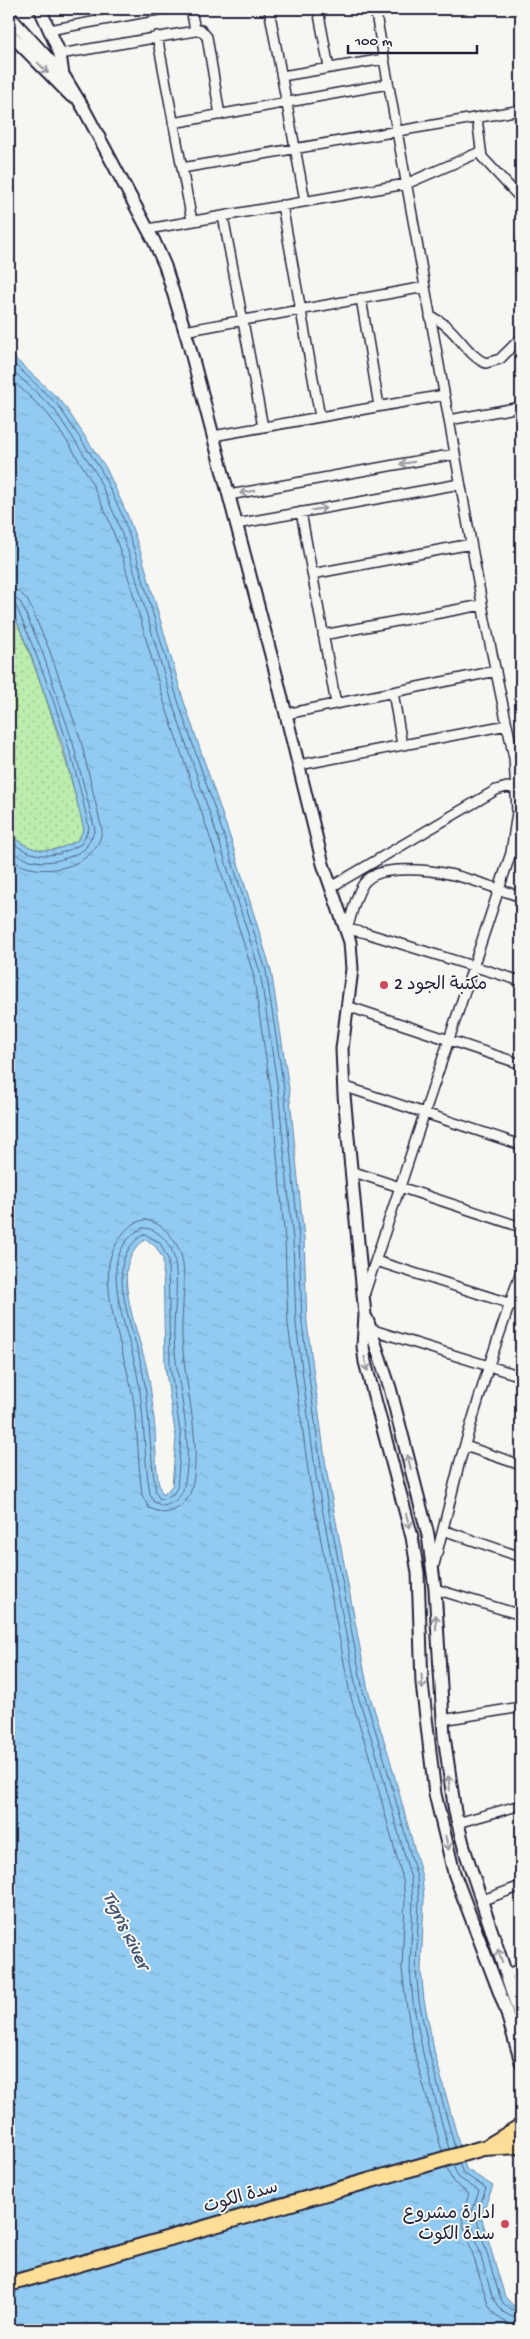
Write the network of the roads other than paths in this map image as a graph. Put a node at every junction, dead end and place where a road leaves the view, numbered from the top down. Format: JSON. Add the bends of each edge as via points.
{"nodes":[{"id":1,"x":40,"y":9,"type":"edge"},
{"id":2,"x":163,"y":9,"type":"edge"},
{"id":3,"x":191,"y":9,"type":"edge"},
{"id":4,"x":269,"y":9,"type":"edge"},
{"id":5,"x":318,"y":9,"type":"edge"},
{"id":6,"x":375,"y":9,"type":"edge"},
{"id":7,"x":380,"y":9,"type":"edge"},
{"id":8,"x":9,"y":16,"type":"edge"},
{"id":9,"x":49,"y":30,"type":"junction"},
{"id":10,"x":195,"y":30,"type":"junction"},
{"id":11,"x":9,"y":34,"type":"edge"},
{"id":12,"x":157,"y":36,"type":"junction"},
{"id":13,"x":60,"y":54,"type":"junction"},
{"id":14,"x":384,"y":59,"type":"junction"},
{"id":15,"x":329,"y":68,"type":"junction"},
{"id":16,"x":282,"y":76,"type":"junction"},
{"id":17,"x":63,"y":82,"type":"junction"},
{"id":18,"x":388,"y":84,"type":"junction"},
{"id":19,"x":286,"y":102,"type":"junction"},
{"id":20,"x":521,"y":110,"type":"edge"},
{"id":21,"x":220,"y":115,"type":"junction"},
{"id":22,"x":477,"y":118,"type":"junction"},
{"id":23,"x":174,"y":123,"type":"junction"},
{"id":24,"x":397,"y":132,"type":"junction"},
{"id":25,"x":295,"y":149,"type":"junction"},
{"id":26,"x":480,"y":152,"type":"junction"},
{"id":27,"x":182,"y":168,"type":"junction"},
{"id":28,"x":406,"y":184,"type":"junction"},
{"id":29,"x":521,"y":199,"type":"edge"},
{"id":30,"x":305,"y":202,"type":"junction"},
{"id":31,"x":282,"y":206,"type":"junction"},
{"id":32,"x":223,"y":216,"type":"junction"},
{"id":33,"x":192,"y":221,"type":"junction"},
{"id":34,"x":148,"y":229,"type":"junction"},
{"id":35,"x":425,"y":286,"type":"junction"},
{"id":36,"x":361,"y":298,"type":"junction"},
{"id":37,"x":301,"y":309,"type":"junction"},
{"id":38,"x":430,"y":317,"type":"junction"},
{"id":39,"x":242,"y":320,"type":"junction"},
{"id":40,"x":184,"y":330,"type":"junction"},
{"id":41,"x":521,"y":338,"type":"edge"},
{"id":42,"x":444,"y":394,"type":"junction"},
{"id":43,"x":379,"y":406,"type":"junction"},
{"id":44,"x":521,"y":407,"type":"edge"},
{"id":45,"x":320,"y":417,"type":"junction"},
{"id":46,"x":449,"y":420,"type":"junction"},
{"id":47,"x":263,"y":427,"type":"junction"},
{"id":48,"x":213,"y":436,"type":"junction"},
{"id":49,"x":455,"y":454,"type":"junction"},
{"id":50,"x":460,"y":484,"type":"junction"},
{"id":51,"x":228,"y":495,"type":"junction"},
{"id":52,"x":301,"y":512,"type":"junction"},
{"id":53,"x":236,"y":524,"type":"junction"},
{"id":54,"x":471,"y":544,"type":"junction"},
{"id":55,"x":312,"y":574,"type":"junction"},
{"id":56,"x":482,"y":605,"type":"junction"},
{"id":57,"x":323,"y":635,"type":"junction"},
{"id":58,"x":496,"y":671,"type":"junction"},
{"id":59,"x":393,"y":692,"type":"junction"},
{"id":60,"x":336,"y":704,"type":"junction"},
{"id":61,"x":286,"y":714,"type":"junction"},
{"id":62,"x":507,"y":725,"type":"junction"},
{"id":63,"x":402,"y":745,"type":"junction"},
{"id":64,"x":299,"y":765,"type":"junction"},
{"id":65,"x":518,"y":789,"type":"edge"},
{"id":66,"x":332,"y":887,"type":"junction"},
{"id":67,"x":498,"y":890,"type":"junction"},
{"id":68,"x":521,"y":898,"type":"edge"},
{"id":69,"x":347,"y":929,"type":"junction"},
{"id":70,"x":474,"y":965,"type":"junction"},
{"id":71,"x":521,"y":981,"type":"edge"},
{"id":72,"x":347,"y":1006,"type":"junction"},
{"id":73,"x":449,"y":1039,"type":"junction"},
{"id":74,"x":521,"y":1064,"type":"edge"},
{"id":75,"x":344,"y":1086,"type":"junction"},
{"id":76,"x":425,"y":1112,"type":"junction"},
{"id":77,"x":521,"y":1145,"type":"edge"},
{"id":78,"x":351,"y":1172,"type":"junction"},
{"id":79,"x":401,"y":1187,"type":"junction"},
{"id":80,"x":521,"y":1227,"type":"edge"},
{"id":81,"x":376,"y":1261,"type":"junction"},
{"id":82,"x":521,"y":1271,"type":"edge"},
{"id":83,"x":363,"y":1297,"type":"junction"},
{"id":84,"x":510,"y":1303,"type":"junction"},
{"id":85,"x":521,"y":1307,"type":"edge"},
{"id":86,"x":365,"y":1316,"type":"junction"},
{"id":87,"x":370,"y":1329,"type":"junction"},
{"id":88,"x":489,"y":1365,"type":"junction"},
{"id":89,"x":521,"y":1376,"type":"edge"},
{"id":90,"x":465,"y":1446,"type":"junction"},
{"id":91,"x":521,"y":1465,"type":"edge"},
{"id":92,"x":443,"y":1530,"type":"junction"},
{"id":93,"x":521,"y":1557,"type":"edge"},
{"id":94,"x":433,"y":1567,"type":"junction"},
{"id":95,"x":435,"y":1588,"type":"junction"},
{"id":96,"x":521,"y":1615,"type":"edge"},
{"id":97,"x":521,"y":1707,"type":"edge"},
{"id":98,"x":442,"y":1720,"type":"junction"},
{"id":99,"x":521,"y":1805,"type":"edge"},
{"id":100,"x":457,"y":1823,"type":"junction"},
{"id":101,"x":521,"y":1886,"type":"edge"},
{"id":102,"x":483,"y":1900,"type":"junction"},
{"id":103,"x":491,"y":1929,"type":"junction"},
{"id":104,"x":478,"y":1934,"type":"junction"},
{"id":105,"x":521,"y":1969,"type":"edge"},
{"id":106,"x":506,"y":1974,"type":"junction"},
{"id":107,"x":521,"y":2019,"type":"edge"},
{"id":108,"x":521,"y":2062,"type":"edge"},
{"id":109,"x":521,"y":2126,"type":"edge"},
{"id":110,"x":521,"y":2146,"type":"edge"},
{"id":111,"x":486,"y":2147,"type":"junction"},
{"id":112,"x":9,"y":2284,"type":"edge"}],
"edges":[{"from":1,"to":9,"type":"main road"},
{"from":2,"to":9,"type":"street"},
{"from":3,"to":10,"type":"street"},
{"from":4,"to":16,"type":"street"},
{"from":5,"to":15,"type":"street"},
{"from":6,"to":7,"type":"street"},
{"from":6,"to":14,"type":"street"},
{"from":8,"to":17,"type":"main road"},
{"from":9,"to":13,"type":"main road"},
{"from":10,"to":12,"type":"street"},
{"from":10,"to":21,"type":"street","via":[[207,35]]},
{"from":11,"to":17,"type":"main road","one_way":true},
{"from":12,"to":13,"type":"street"},
{"from":12,"to":23,"type":"street"},
{"from":13,"to":17,"type":"main road"},
{"from":14,"to":15,"type":"street"},
{"from":14,"to":18,"type":"street"},
{"from":15,"to":16,"type":"street"},
{"from":16,"to":19,"type":"street"},
{"from":17,"to":34,"type":"main road","via":[[84,109]]},
{"from":18,"to":19,"type":"street"},
{"from":18,"to":24,"type":"street"},
{"from":19,"to":21,"type":"street"},
{"from":19,"to":25,"type":"street"},
{"from":20,"to":22,"type":"street"},
{"from":21,"to":23,"type":"street"},
{"from":22,"to":24,"type":"street"},
{"from":22,"to":26,"type":"street"},
{"from":23,"to":27,"type":"street"},
{"from":24,"to":25,"type":"street"},
{"from":24,"to":28,"type":"street"},
{"from":25,"to":27,"type":"street"},
{"from":25,"to":30,"type":"street"},
{"from":26,"to":28,"type":"street"},
{"from":26,"to":29,"type":"street"},
{"from":27,"to":33,"type":"street"},
{"from":28,"to":30,"type":"street"},
{"from":28,"to":35,"type":"street"},
{"from":30,"to":31,"type":"street"},
{"from":31,"to":32,"type":"street"},
{"from":31,"to":37,"type":"street"},
{"from":32,"to":33,"type":"street"},
{"from":32,"to":39,"type":"street"},
{"from":33,"to":34,"type":"street"},
{"from":34,"to":40,"type":"main road","via":[[165,266]]},
{"from":35,"to":36,"type":"street"},
{"from":35,"to":38,"type":"street"},
{"from":36,"to":37,"type":"street"},
{"from":36,"to":43,"type":"street"},
{"from":37,"to":39,"type":"street"},
{"from":37,"to":45,"type":"street"},
{"from":38,"to":41,"type":"street","via":[[444,324],[486,362],[500,358]]},
{"from":38,"to":42,"type":"street"},
{"from":39,"to":40,"type":"street"},
{"from":39,"to":47,"type":"street"},
{"from":40,"to":48,"type":"main road"},
{"from":42,"to":43,"type":"street"},
{"from":42,"to":46,"type":"street"},
{"from":43,"to":45,"type":"street"},
{"from":44,"to":46,"type":"street"},
{"from":45,"to":47,"type":"street"},
{"from":46,"to":49,"type":"street"},
{"from":47,"to":48,"type":"street"},
{"from":48,"to":51,"type":"main road"},
{"from":49,"to":50,"type":"street"},
{"from":49,"to":51,"type":"street","one_way":true},
{"from":52,"to":50,"type":"street","one_way":true},
{"from":50,"to":54,"type":"street"},
{"from":51,"to":53,"type":"main road"},
{"from":52,"to":53,"type":"street"},
{"from":52,"to":55,"type":"street"},
{"from":53,"to":61,"type":"main road"},
{"from":54,"to":55,"type":"street"},
{"from":54,"to":56,"type":"street"},
{"from":55,"to":57,"type":"street"},
{"from":56,"to":57,"type":"street"},
{"from":56,"to":58,"type":"street"},
{"from":57,"to":60,"type":"street"},
{"from":58,"to":59,"type":"street"},
{"from":58,"to":62,"type":"street"},
{"from":59,"to":60,"type":"street"},
{"from":59,"to":63,"type":"street"},
{"from":60,"to":61,"type":"street"},
{"from":61,"to":64,"type":"main road"},
{"from":62,"to":63,"type":"street"},
{"from":62,"to":65,"type":"street"},
{"from":63,"to":64,"type":"street"},
{"from":64,"to":66,"type":"main road","via":[[323,864]]},
{"from":65,"to":66,"type":"street","via":[[496,790]]},
{"from":65,"to":67,"type":"street","via":[[515,831]]},
{"from":66,"to":69,"type":"main road"},
{"from":67,"to":68,"type":"street"},
{"from":67,"to":69,"type":"street","via":[[439,871],[383,872],[369,878],[361,889]]},
{"from":67,"to":70,"type":"street"},
{"from":69,"to":70,"type":"street"},
{"from":69,"to":72,"type":"main road","via":[[352,969]]},
{"from":70,"to":71,"type":"street"},
{"from":70,"to":73,"type":"street"},
{"from":72,"to":73,"type":"street"},
{"from":72,"to":75,"type":"main road","via":[[342,1049]]},
{"from":73,"to":74,"type":"street"},
{"from":73,"to":76,"type":"street"},
{"from":75,"to":76,"type":"street"},
{"from":75,"to":78,"type":"main road"},
{"from":76,"to":77,"type":"street"},
{"from":76,"to":79,"type":"street"},
{"from":78,"to":79,"type":"street"},
{"from":78,"to":83,"type":"main road"},
{"from":79,"to":80,"type":"street"},
{"from":79,"to":81,"type":"street"},
{"from":81,"to":83,"type":"street"},
{"from":81,"to":84,"type":"street"},
{"from":82,"to":84,"type":"street"},
{"from":83,"to":86,"type":"main road"},
{"from":84,"to":85,"type":"street"},
{"from":84,"to":88,"type":"street"},
{"from":86,"to":87,"type":"main road"},
{"from":86,"to":104,"type":"main road","one_way":true,"via":[[365,1362],[412,1537],[418,1573],[422,1683],[435,1794],[454,1872]]},
{"from":87,"to":88,"type":"street"},
{"from":94,"to":87,"type":"main road","one_way":true,"via":[[409,1459]]},
{"from":88,"to":89,"type":"street"},
{"from":88,"to":90,"type":"street"},
{"from":90,"to":91,"type":"street"},
{"from":90,"to":92,"type":"street"},
{"from":92,"to":93,"type":"street"},
{"from":92,"to":94,"type":"street"},
{"from":94,"to":95,"type":"main road"},
{"from":95,"to":96,"type":"street"},
{"from":98,"to":95,"type":"main road","one_way":true},
{"from":97,"to":98,"type":"street"},
{"from":100,"to":98,"type":"main road","one_way":true},
{"from":99,"to":100,"type":"street"},
{"from":100,"to":102,"type":"main road"},
{"from":101,"to":102,"type":"street"},
{"from":102,"to":103,"type":"main road"},
{"from":103,"to":104,"type":"main road"},
{"from":106,"to":103,"type":"main road","one_way":true},
{"from":104,"to":108,"type":"main road"},
{"from":105,"to":106,"type":"street"},
{"from":106,"to":107,"type":"main road"},
{"from":109,"to":111,"type":"main road"},
{"from":110,"to":111,"type":"main road"},
{"from":111,"to":112,"type":"main road","name":"سدة الكوت"}]}
